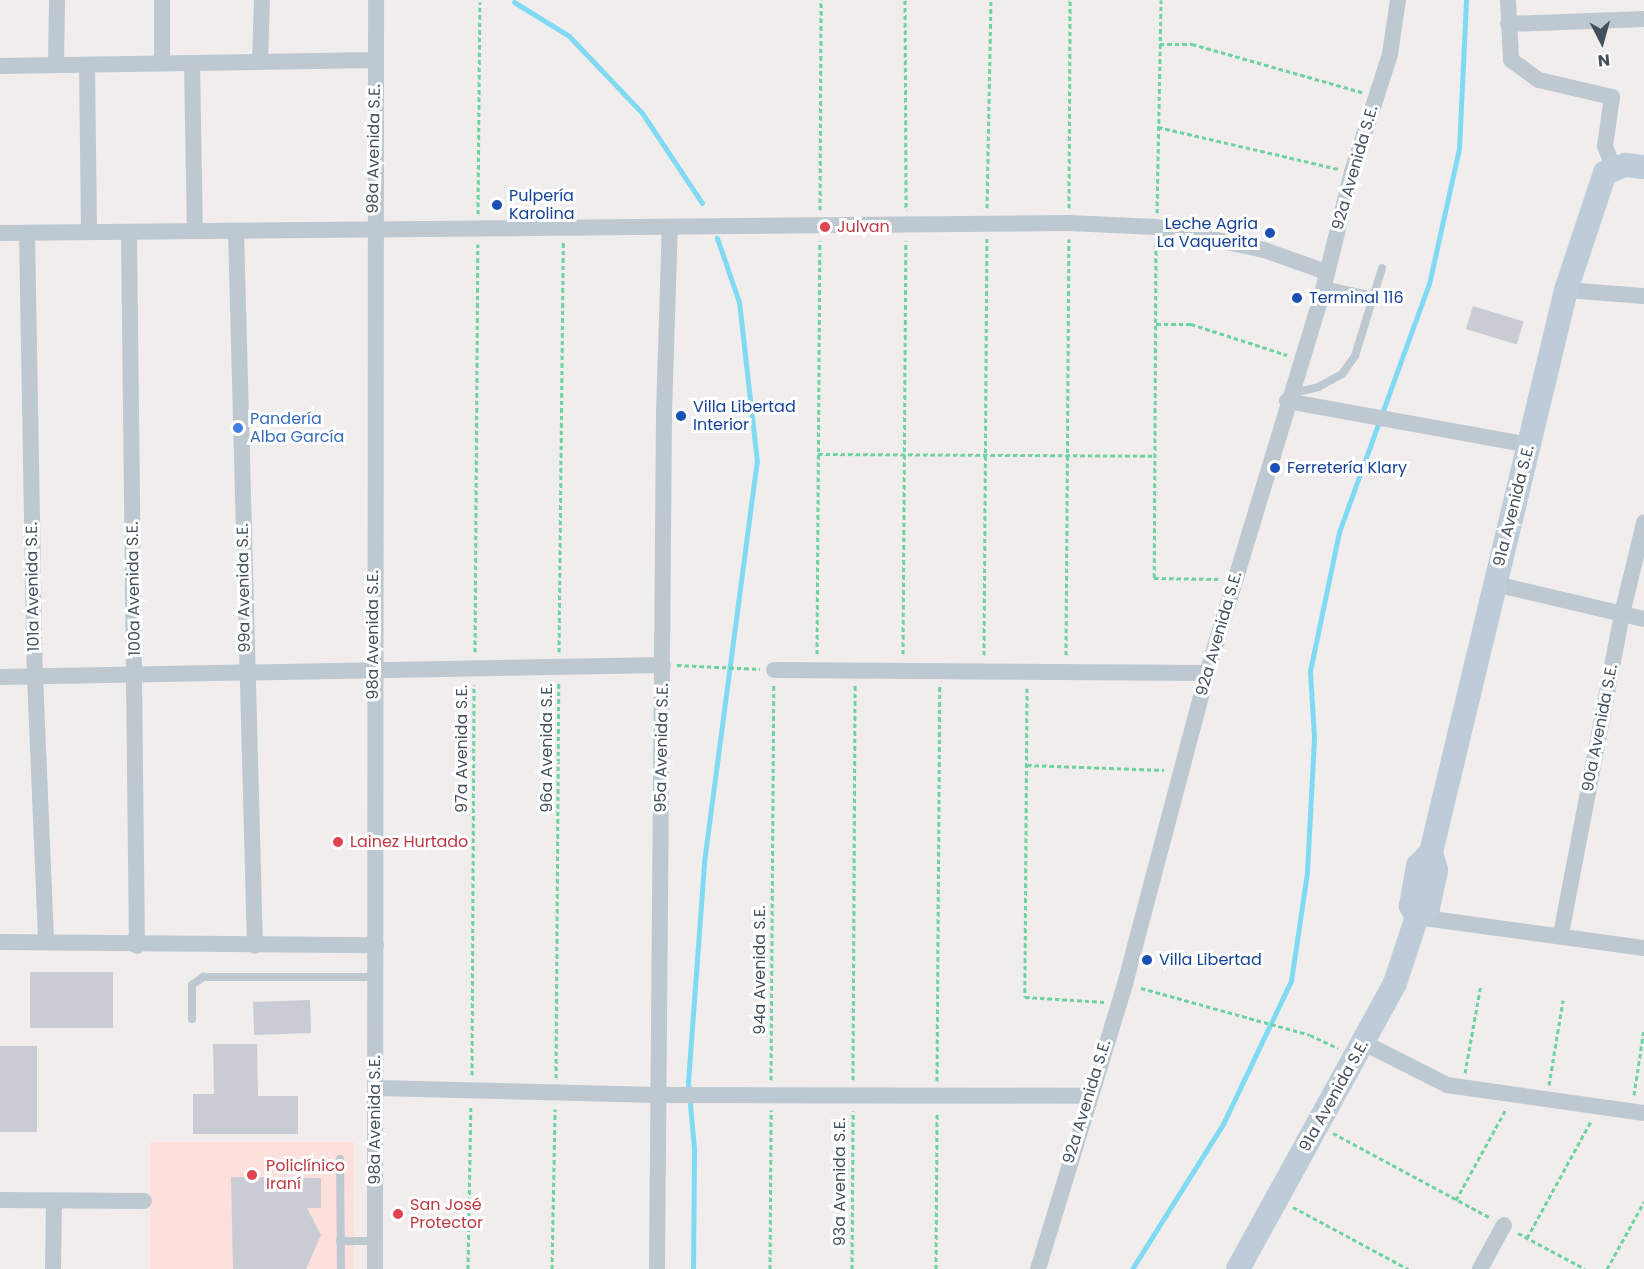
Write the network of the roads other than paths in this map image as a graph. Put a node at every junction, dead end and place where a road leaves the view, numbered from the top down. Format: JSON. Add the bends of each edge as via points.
{"nodes":[{"id":1,"x":57,"y":0,"type":"edge"},
{"id":2,"x":162,"y":0,"type":"edge"},
{"id":3,"x":262,"y":0,"type":"edge"},
{"id":4,"x":376,"y":0,"type":"edge"},
{"id":5,"x":1398,"y":0,"type":"edge"},
{"id":6,"x":1508,"y":0,"type":"edge"},
{"id":7,"x":1644,"y":19,"type":"edge"},
{"id":8,"x":1508,"y":24,"type":"junction"},
{"id":9,"x":375,"y":60,"type":"junction"},
{"id":10,"x":260,"y":62,"type":"junction"},
{"id":11,"x":162,"y":63,"type":"junction"},
{"id":12,"x":192,"y":63,"type":"junction"},
{"id":13,"x":87,"y":64,"type":"junction"},
{"id":14,"x":56,"y":65,"type":"junction"},
{"id":15,"x":0,"y":66,"type":"edge"},
{"id":16,"x":1613,"y":167,"type":"junction"},
{"id":17,"x":1644,"y":167,"type":"edge"},
{"id":18,"x":670,"y":227,"type":"junction"},
{"id":19,"x":373,"y":230,"type":"junction"},
{"id":20,"x":195,"y":231,"type":"junction"},
{"id":21,"x":236,"y":231,"type":"junction"},
{"id":22,"x":89,"y":232,"type":"junction"},
{"id":23,"x":129,"y":232,"type":"junction"},
{"id":24,"x":0,"y":233,"type":"edge"},
{"id":25,"x":27,"y":233,"type":"junction"},
{"id":26,"x":1382,"y":268,"type":"dead end"},
{"id":27,"x":1324,"y":278,"type":"junction"},
{"id":28,"x":1566,"y":290,"type":"junction"},
{"id":29,"x":1373,"y":296,"type":"junction"},
{"id":30,"x":1644,"y":296,"type":"edge"},
{"id":31,"x":1288,"y":397,"type":"junction"},
{"id":32,"x":1528,"y":445,"type":"junction"},
{"id":33,"x":1644,"y":523,"type":"edge"},
{"id":34,"x":1495,"y":584,"type":"junction"},
{"id":35,"x":1622,"y":614,"type":"junction"},
{"id":36,"x":1644,"y":619,"type":"edge"},
{"id":37,"x":663,"y":665,"type":"junction"},
{"id":38,"x":372,"y":670,"type":"junction"},
{"id":39,"x":774,"y":670,"type":"road end"},
{"id":40,"x":246,"y":672,"type":"junction"},
{"id":41,"x":1207,"y":673,"type":"junction"},
{"id":42,"x":135,"y":674,"type":"junction"},
{"id":43,"x":35,"y":676,"type":"junction"},
{"id":44,"x":0,"y":677,"type":"edge"},
{"id":45,"x":1417,"y":917,"type":"junction"},
{"id":46,"x":1561,"y":934,"type":"junction"},
{"id":47,"x":0,"y":942,"type":"edge"},
{"id":48,"x":46,"y":942,"type":"junction"},
{"id":49,"x":376,"y":945,"type":"junction"},
{"id":50,"x":137,"y":946,"type":"junction"},
{"id":51,"x":255,"y":946,"type":"junction"},
{"id":52,"x":1644,"y":948,"type":"edge"},
{"id":53,"x":376,"y":977,"type":"junction"},
{"id":54,"x":192,"y":1019,"type":"dead end"},
{"id":55,"x":1360,"y":1050,"type":"junction"},
{"id":56,"x":376,"y":1088,"type":"junction"},
{"id":57,"x":658,"y":1095,"type":"junction"},
{"id":58,"x":1087,"y":1096,"type":"junction"},
{"id":59,"x":1638,"y":1112,"type":"edge"},
{"id":60,"x":340,"y":1159,"type":"dead end"},
{"id":61,"x":0,"y":1200,"type":"edge"},
{"id":62,"x":54,"y":1201,"type":"junction"},
{"id":63,"x":144,"y":1201,"type":"dead end"},
{"id":64,"x":1504,"y":1225,"type":"road end"},
{"id":65,"x":375,"y":1240,"type":"junction"},
{"id":66,"x":340,"y":1241,"type":"junction"},
{"id":67,"x":53,"y":1269,"type":"edge"},
{"id":68,"x":341,"y":1269,"type":"edge"},
{"id":69,"x":375,"y":1269,"type":"edge"},
{"id":70,"x":657,"y":1269,"type":"edge"},
{"id":71,"x":1038,"y":1269,"type":"edge"},
{"id":72,"x":1238,"y":1269,"type":"edge"},
{"id":73,"x":1480,"y":1269,"type":"edge"}],
"edges":[{"from":1,"to":14,"type":"street"},
{"from":2,"to":11,"type":"street"},
{"from":3,"to":10,"type":"street"},
{"from":4,"to":9,"type":"street","name":"98a Avenida S.E."},
{"from":5,"to":27,"type":"street","name":"92a Avenida S.E.","via":[[1390,54],[1352,172]]},
{"from":6,"to":8,"type":"street"},
{"from":7,"to":8,"type":"street"},
{"from":8,"to":16,"type":"street","via":[[1511,60],[1539,80],[1612,97],[1605,146]]},
{"from":9,"to":10,"type":"street"},
{"from":9,"to":19,"type":"street","name":"98a Avenida S.E."},
{"from":10,"to":12,"type":"street"},
{"from":11,"to":12,"type":"street"},
{"from":11,"to":13,"type":"street"},
{"from":12,"to":20,"type":"street"},
{"from":13,"to":14,"type":"street"},
{"from":13,"to":22,"type":"street"},
{"from":14,"to":15,"type":"street"},
{"from":16,"to":17,"type":"street"},
{"from":16,"to":28,"type":"street","name":"91a Avenida S.E.","via":[[1605,173]]},
{"from":18,"to":19,"type":"street"},
{"from":18,"to":27,"type":"street","via":[[987,221],[1156,227],[1264,250]]},
{"from":18,"to":37,"type":"street","name":"95a Avenida S.E."},
{"from":19,"to":21,"type":"street"},
{"from":19,"to":38,"type":"street","name":"98a Avenida S.E."},
{"from":20,"to":21,"type":"street"},
{"from":20,"to":23,"type":"street"},
{"from":21,"to":40,"type":"street","name":"99a Avenida S.E."},
{"from":22,"to":23,"type":"street"},
{"from":22,"to":25,"type":"street"},
{"from":23,"to":42,"type":"street","name":"100a Avenida S.E."},
{"from":24,"to":25,"type":"street"},
{"from":25,"to":43,"type":"street","name":"101a Avenida S.E."},
{"from":26,"to":29,"type":"lane"},
{"from":27,"to":29,"type":"lane"},
{"from":27,"to":31,"type":"street","name":"92a Avenida S.E."},
{"from":28,"to":30,"type":"street"},
{"from":28,"to":32,"type":"street","name":"91a Avenida S.E."},
{"from":29,"to":31,"type":"lane","via":[[1355,356],[1342,374]]},
{"from":31,"to":32,"type":"street","via":[[1369,418]]},
{"from":31,"to":41,"type":"street","name":"92a Avenida S.E."},
{"from":32,"to":34,"type":"street","name":"91a Avenida S.E."},
{"from":33,"to":35,"type":"street","name":"90a Avenida S.E."},
{"from":34,"to":35,"type":"street"},
{"from":34,"to":45,"type":"street","name":"91a Avenida S.E.","via":[[1431,852],[1436,870],[1428,908]]},
{"from":35,"to":36,"type":"street"},
{"from":35,"to":46,"type":"street","name":"90a Avenida S.E."},
{"from":37,"to":38,"type":"street"},
{"from":37,"to":57,"type":"street","name":"95a Avenida S.E."},
{"from":38,"to":40,"type":"street"},
{"from":38,"to":49,"type":"street","name":"98a Avenida S.E."},
{"from":39,"to":41,"type":"street"},
{"from":40,"to":42,"type":"street"},
{"from":40,"to":51,"type":"street","name":"99a Avenida S.E."},
{"from":41,"to":58,"type":"street","name":"92a Avenida S.E.","via":[[1125,984]]},
{"from":42,"to":43,"type":"street"},
{"from":42,"to":50,"type":"street","name":"100a Avenida S.E."},
{"from":43,"to":44,"type":"street"},
{"from":43,"to":48,"type":"street","name":"101a Avenida S.E."},
{"from":45,"to":46,"type":"street"},
{"from":45,"to":55,"type":"street","name":"91a Avenida S.E.","via":[[1395,983]]},
{"from":46,"to":52,"type":"street"},
{"from":47,"to":48,"type":"street"},
{"from":48,"to":50,"type":"street"},
{"from":49,"to":51,"type":"street"},
{"from":49,"to":53,"type":"street","name":"98a Avenida S.E."},
{"from":50,"to":51,"type":"street"},
{"from":53,"to":54,"type":"lane","via":[[203,977],[192,985]]},
{"from":53,"to":56,"type":"street","name":"98a Avenida S.E."},
{"from":55,"to":59,"type":"street","via":[[1463,1087]]},
{"from":55,"to":72,"type":"street","name":"91a Avenida S.E."},
{"from":56,"to":57,"type":"street"},
{"from":56,"to":65,"type":"street","name":"98a Avenida S.E."},
{"from":57,"to":58,"type":"street"},
{"from":57,"to":70,"type":"street","name":"95a Avenida S.E."},
{"from":58,"to":71,"type":"street","name":"92a Avenida S.E."},
{"from":60,"to":66,"type":"lane"},
{"from":61,"to":62,"type":"street"},
{"from":62,"to":63,"type":"street"},
{"from":62,"to":67,"type":"street"},
{"from":64,"to":73,"type":"street"},
{"from":65,"to":66,"type":"lane"},
{"from":65,"to":69,"type":"street","name":"98a Avenida S.E."},
{"from":66,"to":68,"type":"lane"}]}
